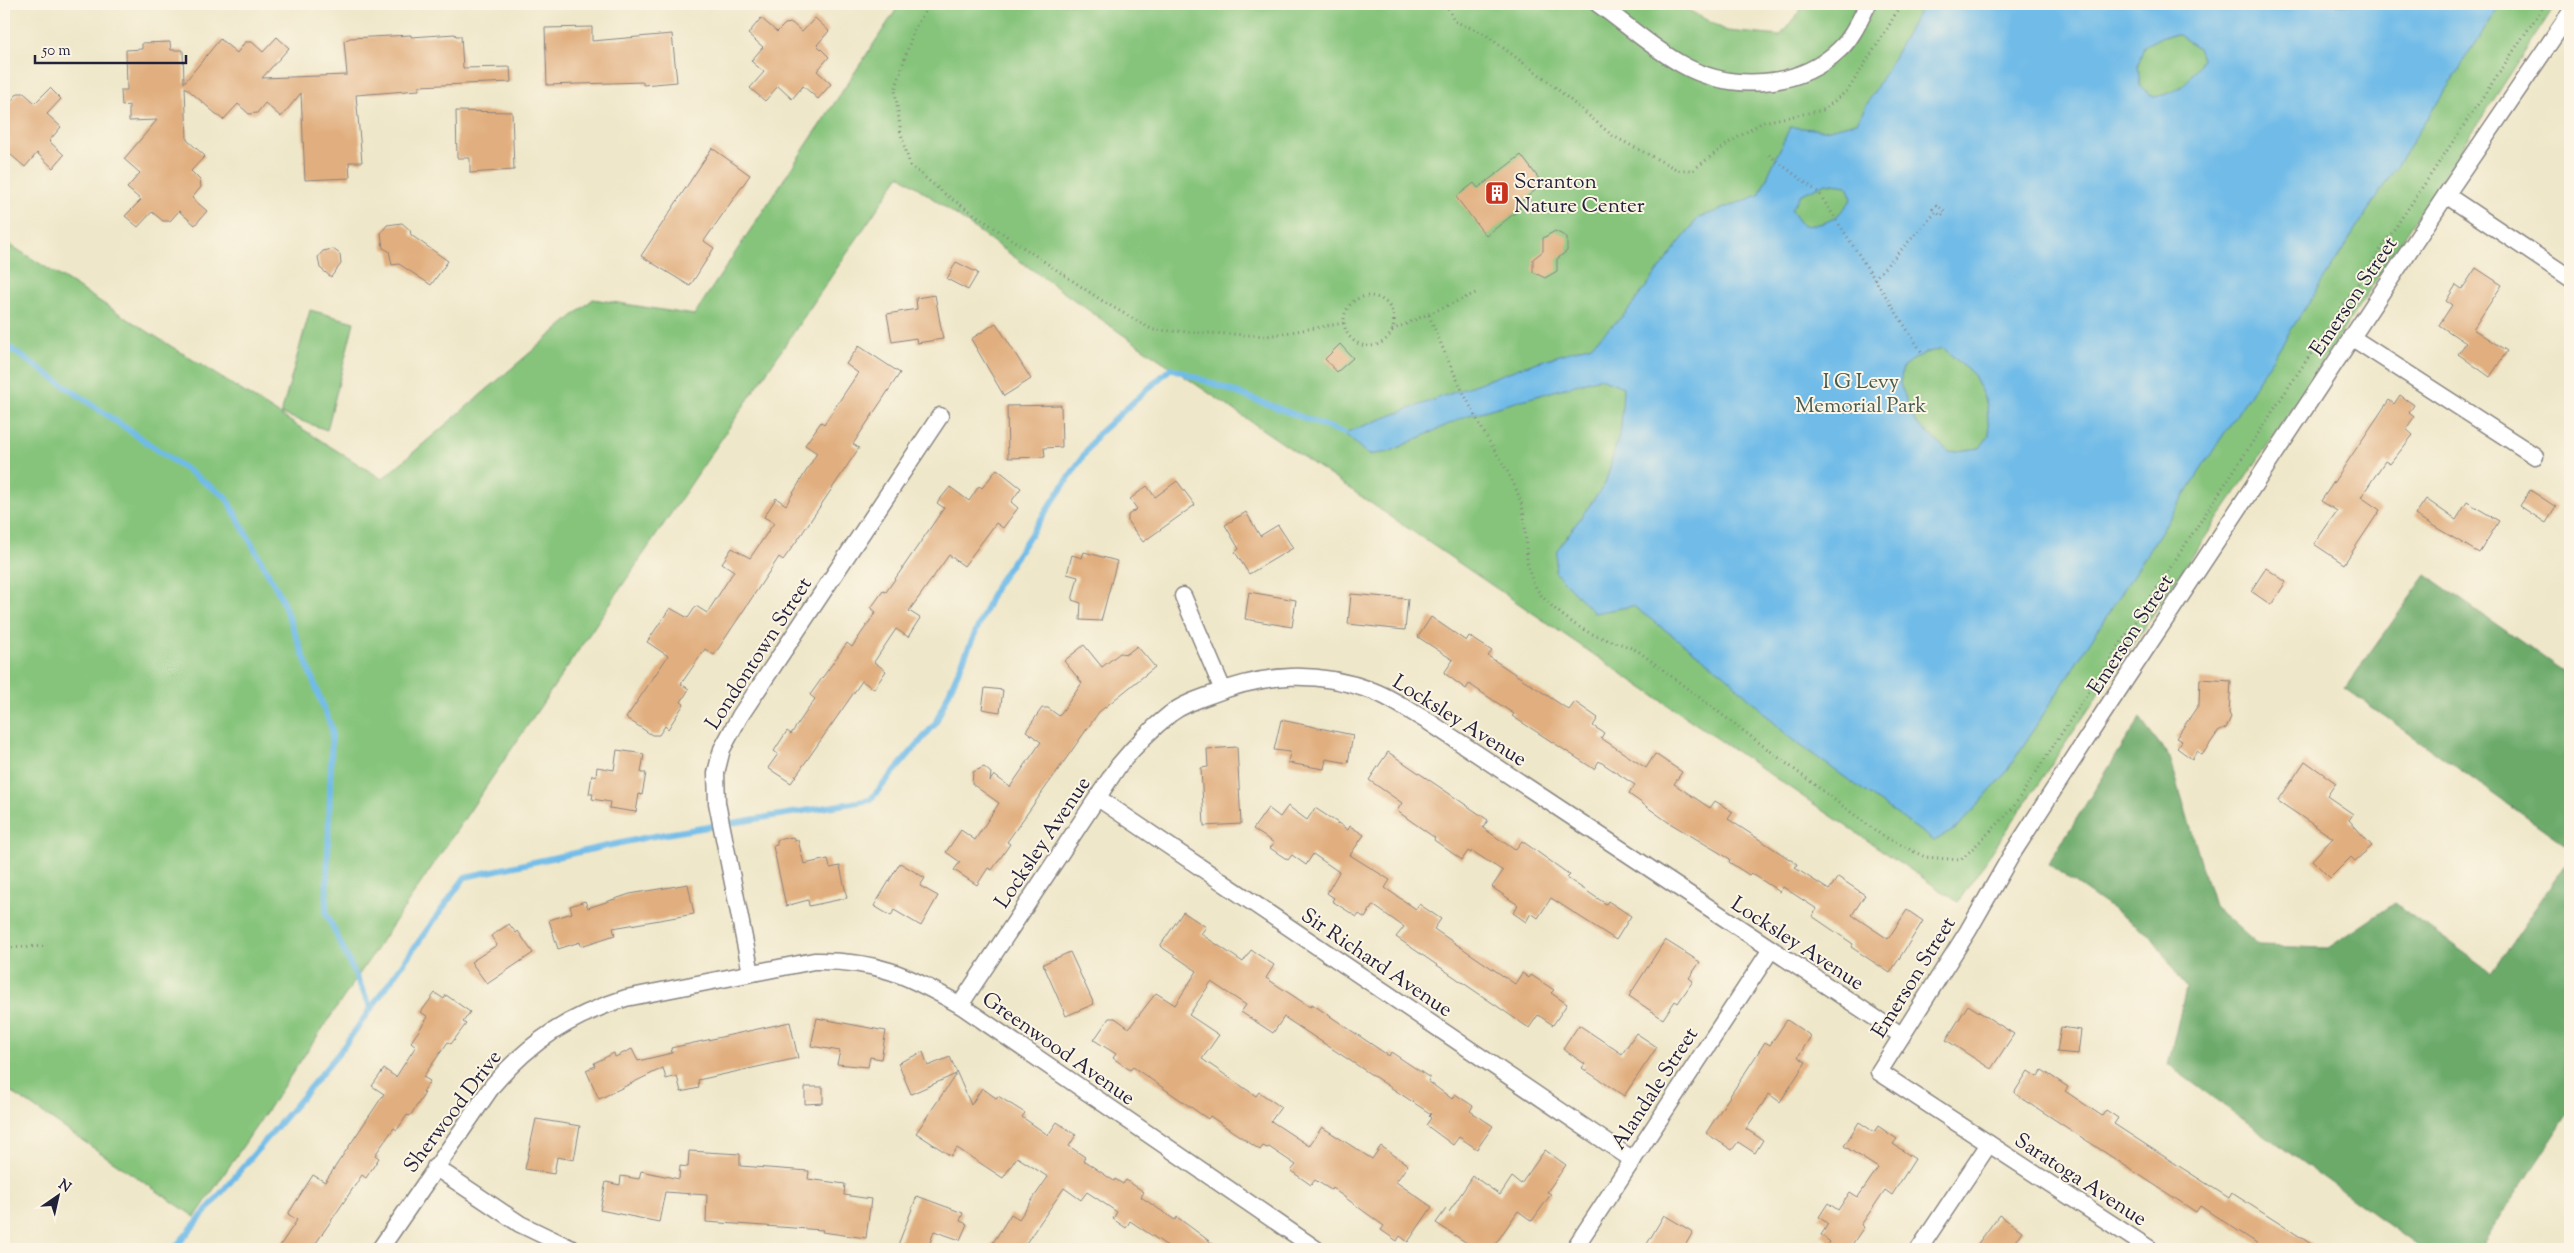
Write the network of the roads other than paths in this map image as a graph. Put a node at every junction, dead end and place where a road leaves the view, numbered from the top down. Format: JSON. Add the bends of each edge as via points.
{"nodes":[{"id":1,"x":1598,"y":4,"type":"edge"},
{"id":2,"x":1868,"y":4,"type":"edge"},
{"id":3,"x":2570,"y":13,"type":"edge"},
{"id":4,"x":2446,"y":195,"type":"junction"},
{"id":5,"x":2570,"y":278,"type":"edge"},
{"id":6,"x":2351,"y":337,"type":"junction"},
{"id":7,"x":940,"y":416,"type":"dead end"},
{"id":8,"x":2535,"y":456,"type":"dead end"},
{"id":9,"x":1183,"y":596,"type":"dead end"},
{"id":10,"x":1222,"y":690,"type":"junction"},
{"id":11,"x":1098,"y":798,"type":"junction"},
{"id":12,"x":1770,"y":951,"type":"junction"},
{"id":13,"x":751,"y":973,"type":"junction"},
{"id":14,"x":960,"y":1005,"type":"junction"},
{"id":15,"x":1901,"y":1035,"type":"junction"},
{"id":16,"x":1988,"y":1144,"type":"junction"},
{"id":17,"x":1633,"y":1160,"type":"junction"},
{"id":18,"x":435,"y":1166,"type":"junction"},
{"id":19,"x":380,"y":1249,"type":"edge"},
{"id":20,"x":572,"y":1249,"type":"edge"},
{"id":21,"x":1316,"y":1249,"type":"edge"},
{"id":22,"x":1574,"y":1249,"type":"edge"},
{"id":23,"x":1919,"y":1249,"type":"edge"},
{"id":24,"x":2150,"y":1249,"type":"edge"}],
"edges":[{"from":1,"to":2,"type":"street","via":[[1681,64],[1708,76],[1752,83],[1776,81],[1809,72],[1828,60],[1850,37]]},
{"from":3,"to":4,"type":"street","name":"Emerson Street"},
{"from":4,"to":5,"type":"street"},
{"from":4,"to":6,"type":"street","name":"Emerson Street"},
{"from":6,"to":8,"type":"street"},
{"from":6,"to":15,"type":"street","name":"Emerson Street","via":[[2096,723]]},
{"from":7,"to":13,"type":"street","name":"Londontown Street","via":[[740,716],[722,749],[716,772],[717,803]]},
{"from":9,"to":10,"type":"street"},
{"from":10,"to":11,"type":"street","name":"Locksley Avenue","via":[[1170,714],[1119,765]]},
{"from":10,"to":12,"type":"street","name":"Locksley Avenue","via":[[1286,676],[1322,678],[1375,692],[1429,722]]},
{"from":11,"to":14,"type":"street","name":"Locksley Avenue"},
{"from":11,"to":17,"type":"street","name":"Sir Richard Avenue"},
{"from":12,"to":15,"type":"street","name":"Locksley Avenue"},
{"from":12,"to":17,"type":"street","name":"Alandale Street"},
{"from":13,"to":14,"type":"street","name":"Greenwood Avenue","via":[[814,961],[865,963],[890,969],[922,983]]},
{"from":13,"to":18,"type":"street","name":"Sherwood Drive","via":[[626,998],[597,1007],[562,1024],[514,1061]]},
{"from":14,"to":21,"type":"street","name":"Greenwood Avenue"},
{"from":15,"to":16,"type":"street","name":"Emerson Street","via":[[1879,1072]]},
{"from":16,"to":23,"type":"street"},
{"from":16,"to":24,"type":"street","name":"Saratoga Avenue"},
{"from":17,"to":22,"type":"street","name":"Alandale Street"},
{"from":18,"to":19,"type":"street","name":"Sherwood Drive"},
{"from":18,"to":20,"type":"street","via":[[520,1224]]}]}
